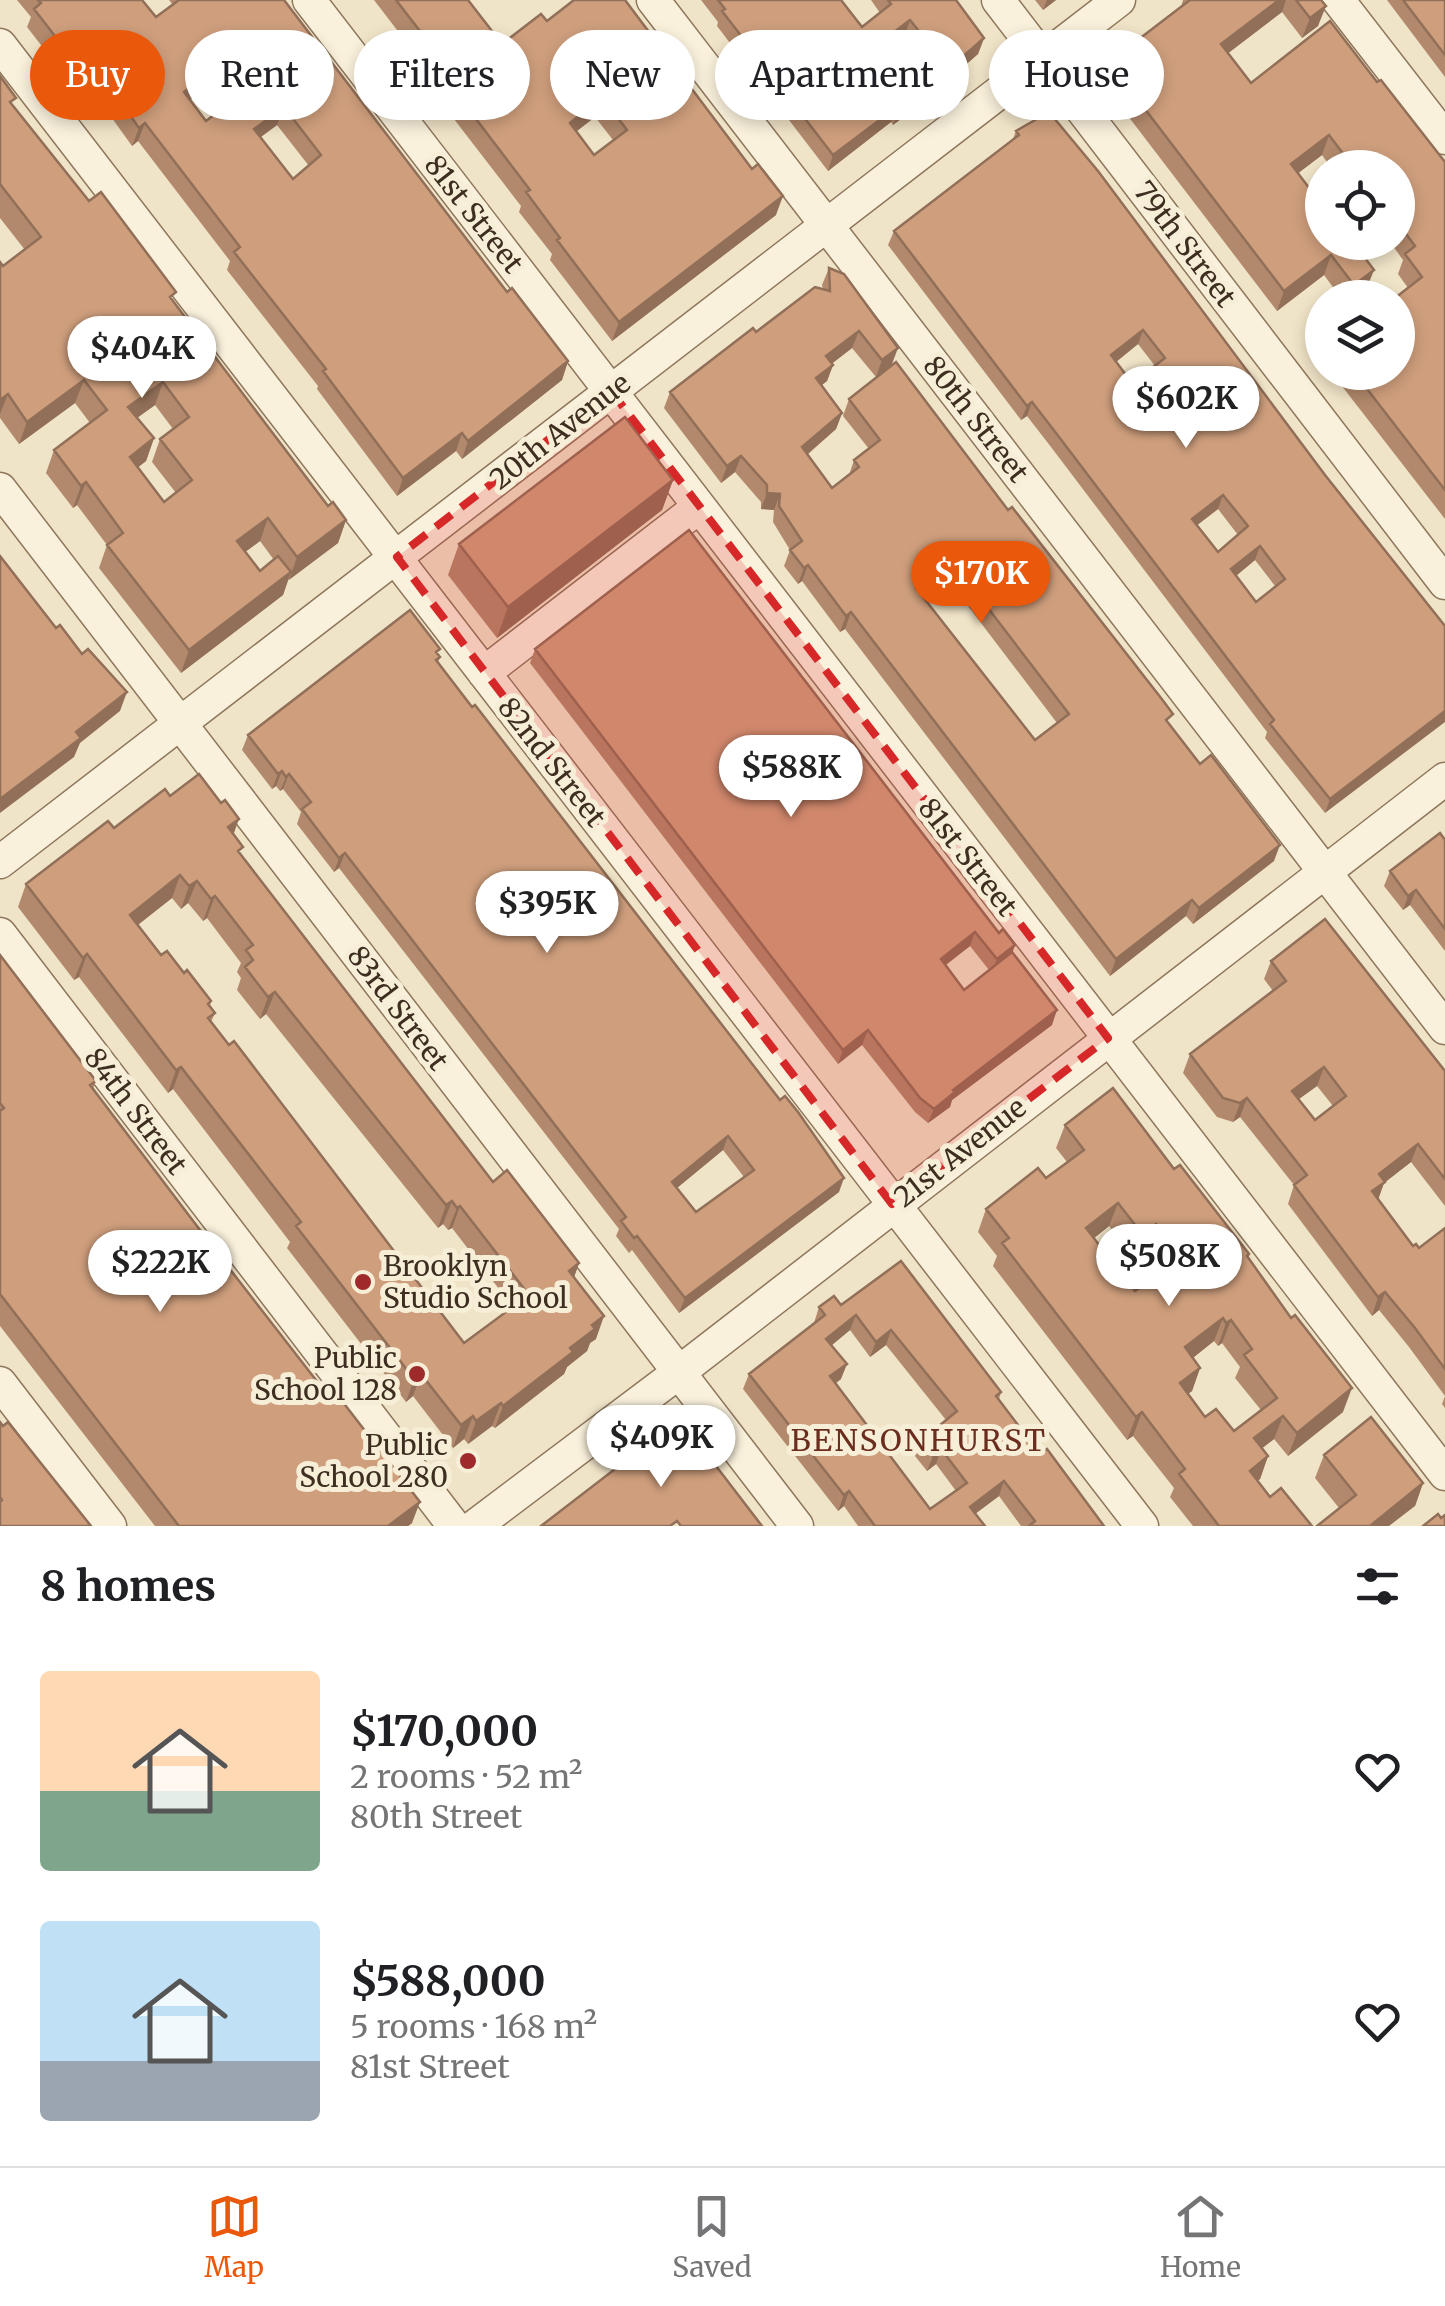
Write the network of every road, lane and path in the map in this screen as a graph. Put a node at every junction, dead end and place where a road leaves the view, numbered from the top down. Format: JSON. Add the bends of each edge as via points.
{"nodes":[{"id":1,"x":309,"y":0,"type":"edge"},
{"id":2,"x":653,"y":0,"type":"edge"},
{"id":3,"x":998,"y":0,"type":"edge"},
{"id":4,"x":1119,"y":0,"type":"edge"},
{"id":5,"x":1338,"y":0,"type":"edge"},
{"id":6,"x":1021,"y":30,"type":"edge"},
{"id":7,"x":1079,"y":30,"type":"edge"},
{"id":8,"x":0,"y":45,"type":"edge"},
{"id":9,"x":989,"y":100,"type":"edge"},
{"id":10,"x":1090,"y":120,"type":"edge"},
{"id":11,"x":1445,"y":138,"type":"edge"},
{"id":12,"x":828,"y":226,"type":"junction"},
{"id":13,"x":611,"y":391,"type":"junction"},
{"id":14,"x":0,"y":489,"type":"edge"},
{"id":15,"x":698,"y":507,"type":"junction"},
{"id":16,"x":397,"y":557,"type":"junction"},
{"id":17,"x":1445,"y":583,"type":"edge"},
{"id":18,"x":484,"y":673,"type":"junction"},
{"id":19,"x":180,"y":723,"type":"junction"},
{"id":20,"x":1445,"y":779,"type":"edge"},
{"id":21,"x":0,"y":862,"type":"edge"},
{"id":22,"x":1325,"y":871,"type":"junction"},
{"id":23,"x":0,"y":934,"type":"edge"},
{"id":24,"x":1445,"y":1028,"type":"edge"},
{"id":25,"x":1108,"y":1038,"type":"junction"},
{"id":26,"x":892,"y":1204,"type":"junction"},
{"id":27,"x":678,"y":1373,"type":"junction"},
{"id":28,"x":0,"y":1383,"type":"edge"},
{"id":29,"x":1445,"y":1474,"type":"edge"},
{"id":30,"x":110,"y":1526,"type":"edge"},
{"id":31,"x":454,"y":1526,"type":"edge"},
{"id":32,"x":475,"y":1526,"type":"edge"},
{"id":33,"x":796,"y":1526,"type":"edge"},
{"id":34,"x":1142,"y":1526,"type":"edge"}],
"edges":[{"from":1,"to":13,"type":"street","name":"81st Street"},
{"from":2,"to":12,"type":"street","name":"80th Street"},
{"from":3,"to":6,"type":"street","name":"79th Street"},
{"from":4,"to":7,"type":"street","name":"20th Avenue"},
{"from":5,"to":11,"type":"street"},
{"from":8,"to":16,"type":"street","name":"82nd Street"},
{"from":9,"to":12,"type":"street","name":"20th Avenue"},
{"from":10,"to":17,"type":"street","name":"79th Street"},
{"from":12,"to":13,"type":"street","name":"20th Avenue"},
{"from":12,"to":22,"type":"street","name":"80th Street"},
{"from":13,"to":15,"type":"street","name":"81st Street"},
{"from":13,"to":16,"type":"street","name":"20th Avenue"},
{"from":14,"to":19,"type":"street","name":"83rd Street"},
{"from":15,"to":18,"type":"street"},
{"from":15,"to":25,"type":"street","name":"81st Street"},
{"from":16,"to":18,"type":"street","name":"82nd Street"},
{"from":16,"to":19,"type":"street","name":"20th Avenue"},
{"from":18,"to":26,"type":"street","name":"82nd Street"},
{"from":19,"to":21,"type":"street","name":"20th Avenue"},
{"from":19,"to":27,"type":"street","name":"83rd Street"},
{"from":20,"to":22,"type":"street","name":"21st Avenue"},
{"from":22,"to":24,"type":"street","name":"80th Street"},
{"from":22,"to":25,"type":"street","name":"21st Avenue"},
{"from":23,"to":31,"type":"street","name":"84th Street"},
{"from":25,"to":26,"type":"street","name":"21st Avenue"},
{"from":25,"to":29,"type":"street","name":"81st Street"},
{"from":26,"to":27,"type":"street","name":"21st Avenue"},
{"from":26,"to":34,"type":"street","name":"82nd Street"},
{"from":27,"to":32,"type":"street","name":"21st Avenue"},
{"from":27,"to":33,"type":"street","name":"83rd Street"},
{"from":28,"to":30,"type":"street"}]}
